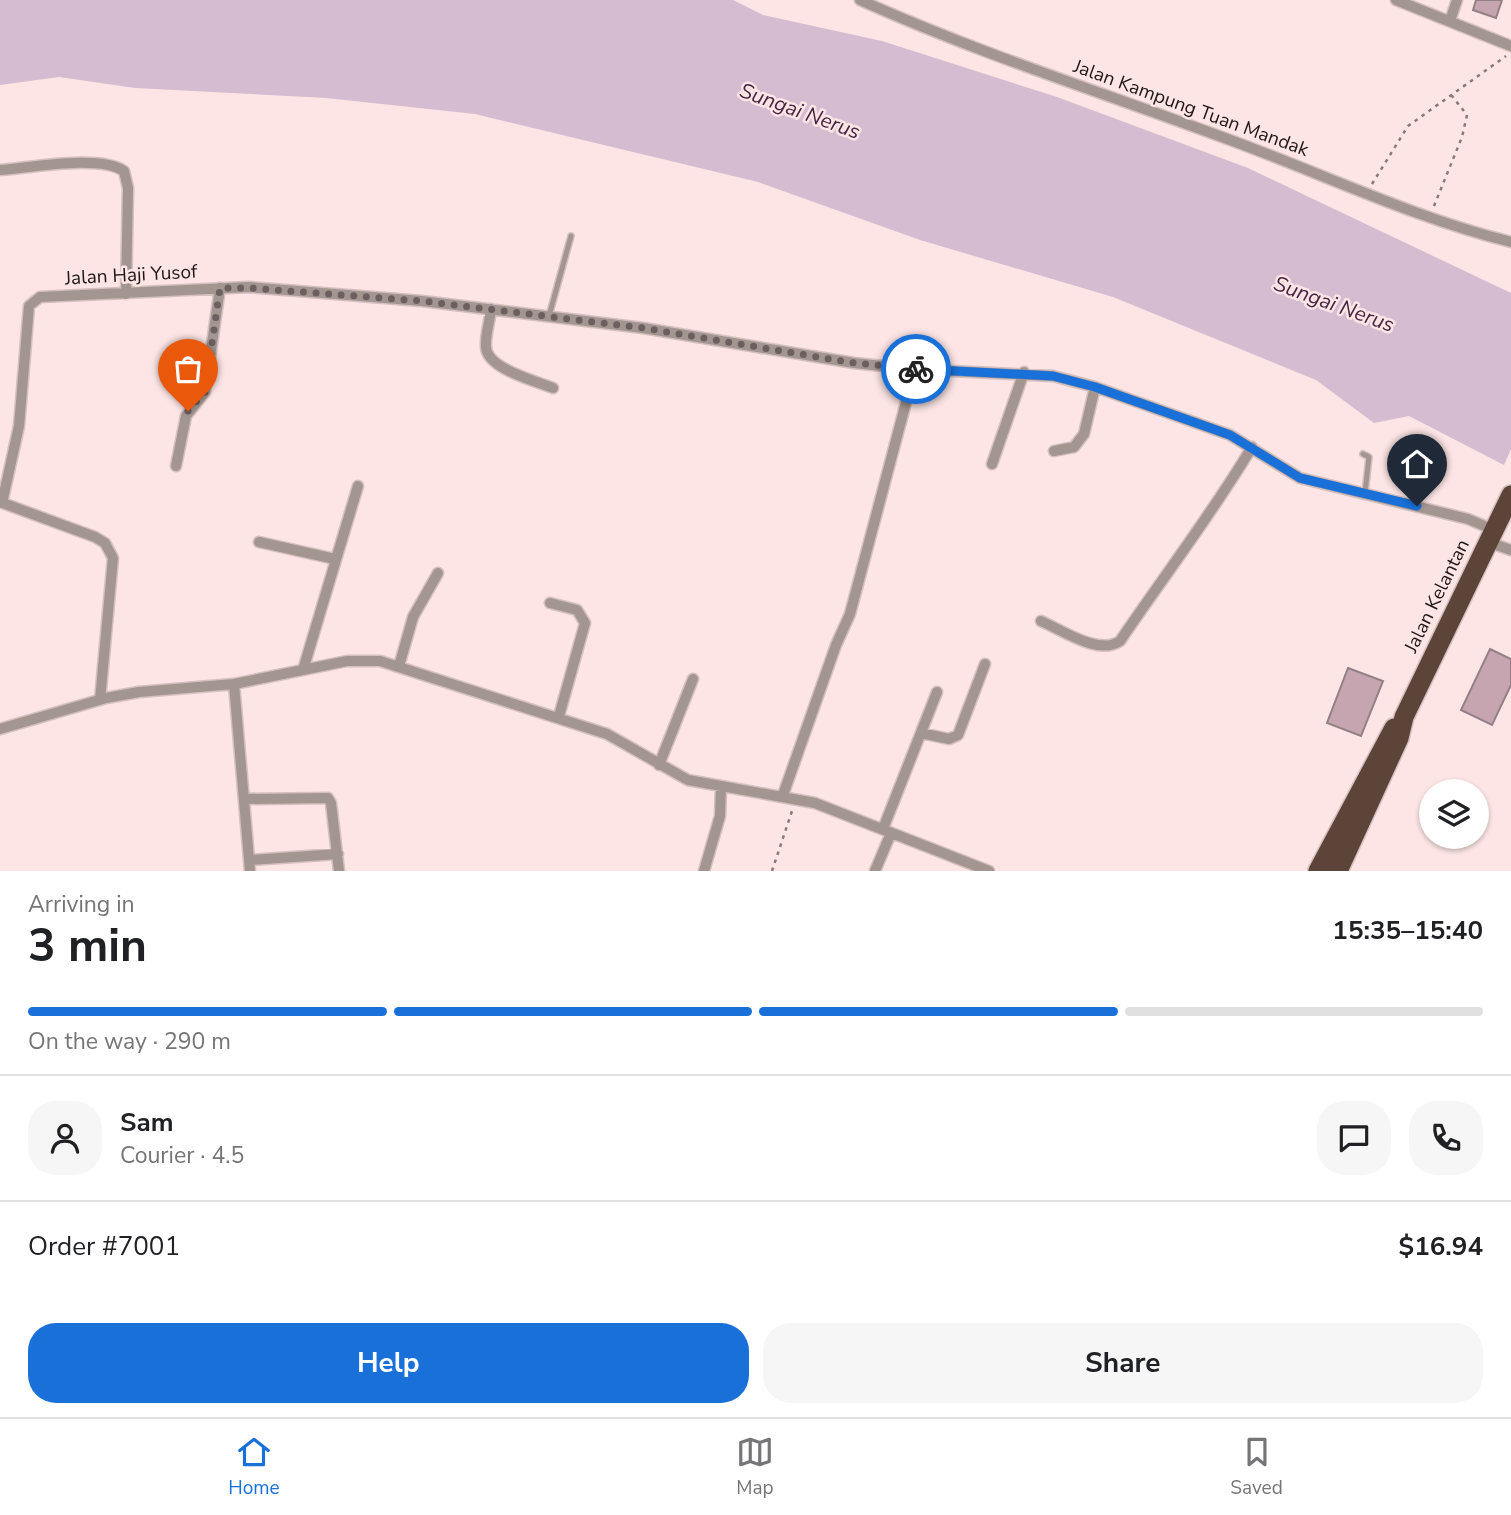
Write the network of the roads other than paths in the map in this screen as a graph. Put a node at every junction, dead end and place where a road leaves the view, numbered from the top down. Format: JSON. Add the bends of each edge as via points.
{"nodes":[{"id":1,"x":860,"y":0,"type":"edge"},
{"id":2,"x":1397,"y":0,"type":"edge"},
{"id":3,"x":1457,"y":0,"type":"edge"},
{"id":4,"x":1450,"y":21,"type":"junction"},
{"id":5,"x":1511,"y":46,"type":"edge"},
{"id":6,"x":0,"y":170,"type":"edge"},
{"id":7,"x":571,"y":236,"type":"dead end"},
{"id":8,"x":1511,"y":242,"type":"edge"},
{"id":9,"x":220,"y":288,"type":"junction"},
{"id":10,"x":126,"y":294,"type":"junction"},
{"id":11,"x":491,"y":309,"type":"junction"},
{"id":12,"x":549,"y":316,"type":"junction"},
{"id":13,"x":910,"y":369,"type":"junction"},
{"id":14,"x":1024,"y":373,"type":"junction"},
{"id":15,"x":1095,"y":387,"type":"junction"},
{"id":16,"x":553,"y":388,"type":"dead end"},
{"id":17,"x":1252,"y":447,"type":"junction"},
{"id":18,"x":1054,"y":451,"type":"dead end"},
{"id":19,"x":1363,"y":454,"type":"dead end"},
{"id":20,"x":992,"y":464,"type":"dead end"},
{"id":21,"x":177,"y":467,"type":"dead end"},
{"id":22,"x":358,"y":486,"type":"dead end"},
{"id":23,"x":1365,"y":493,"type":"junction"},
{"id":24,"x":1509,"y":498,"type":"edge"},
{"id":25,"x":1,"y":503,"type":"edge"},
{"id":26,"x":1491,"y":536,"type":"junction"},
{"id":27,"x":259,"y":542,"type":"dead end"},
{"id":28,"x":1511,"y":550,"type":"edge"},
{"id":29,"x":335,"y":559,"type":"junction"},
{"id":30,"x":438,"y":573,"type":"dead end"},
{"id":31,"x":550,"y":603,"type":"dead end"},
{"id":32,"x":1041,"y":621,"type":"dead end"},
{"id":33,"x":985,"y":664,"type":"dead end"},
{"id":34,"x":399,"y":666,"type":"junction"},
{"id":35,"x":303,"y":670,"type":"junction"},
{"id":36,"x":693,"y":679,"type":"dead end"},
{"id":37,"x":234,"y":684,"type":"junction"},
{"id":38,"x":937,"y":692,"type":"dead end"},
{"id":39,"x":100,"y":700,"type":"junction"},
{"id":40,"x":559,"y":716,"type":"junction"},
{"id":41,"x":1404,"y":717,"type":"junction"},
{"id":42,"x":0,"y":729,"type":"edge"},
{"id":43,"x":921,"y":733,"type":"junction"},
{"id":44,"x":659,"y":765,"type":"junction"},
{"id":45,"x":721,"y":787,"type":"junction"},
{"id":46,"x":783,"y":795,"type":"junction"},
{"id":47,"x":244,"y":799,"type":"junction"},
{"id":48,"x":887,"y":831,"type":"junction"},
{"id":49,"x":338,"y":854,"type":"junction"},
{"id":50,"x":249,"y":865,"type":"edge"},
{"id":51,"x":339,"y":871,"type":"edge"},
{"id":52,"x":704,"y":871,"type":"edge"},
{"id":53,"x":875,"y":871,"type":"edge"},
{"id":54,"x":989,"y":871,"type":"edge"},
{"id":55,"x":1318,"y":871,"type":"edge"},
{"id":56,"x":1338,"y":871,"type":"edge"}],
"edges":[{"from":1,"to":8,"type":"street","name":"Jalan Kampung Tuan Mandak","via":[[1429,219]]},
{"from":2,"to":4,"type":"street"},
{"from":3,"to":4,"type":"street"},
{"from":4,"to":5,"type":"street"},
{"from":6,"to":10,"type":"street","via":[[84,163],[124,171],[128,188]]},
{"from":7,"to":12,"type":"lane"},
{"from":9,"to":10,"type":"street","name":"Jalan Haji Yusof"},
{"from":9,"to":11,"type":"street","name":"Jalan Haji Yusof"},
{"from":9,"to":21,"type":"street","via":[[205,392],[186,416]]},
{"from":10,"to":25,"type":"street","name":"Jalan Haji Yusof","via":[[40,297],[29,306],[19,426]]},
{"from":11,"to":12,"type":"street","name":"Jalan Haji Yusof"},
{"from":11,"to":16,"type":"street","via":[[485,350],[491,360]]},
{"from":12,"to":13,"type":"street","name":"Jalan Haji Yusof"},
{"from":13,"to":14,"type":"street","name":"Jalan Haji Yusof"},
{"from":13,"to":46,"type":"street","via":[[908,394],[850,614]]},
{"from":14,"to":15,"type":"street","name":"Jalan Haji Yusof"},
{"from":14,"to":20,"type":"street"},
{"from":15,"to":17,"type":"street","name":"Jalan Haji Yusof"},
{"from":15,"to":18,"type":"street","via":[[1084,434],[1074,447]]},
{"from":17,"to":23,"type":"street","name":"Jalan Haji Yusof","via":[[1300,478]]},
{"from":17,"to":32,"type":"street","via":[[1216,508],[1120,641],[1100,646]]},
{"from":19,"to":23,"type":"lane","via":[[1370,465]]},
{"from":22,"to":29,"type":"street"},
{"from":23,"to":26,"type":"street","name":"Jalan Haji Yusof","via":[[1468,519]]},
{"from":24,"to":26,"type":"highway","name":"Jalan Kelantan"},
{"from":25,"to":39,"type":"street","via":[[94,537],[110,549],[113,558]]},
{"from":26,"to":28,"type":"street","name":"Jalan Haji Yusof"},
{"from":26,"to":41,"type":"highway","name":"Jalan Kelantan"},
{"from":27,"to":29,"type":"street"},
{"from":29,"to":35,"type":"street"},
{"from":30,"to":34,"type":"street","via":[[413,617]]},
{"from":31,"to":40,"type":"street","via":[[577,610],[585,623]]},
{"from":33,"to":43,"type":"street","via":[[958,735],[949,739]]},
{"from":34,"to":35,"type":"street","via":[[364,659]]},
{"from":34,"to":40,"type":"street"},
{"from":35,"to":37,"type":"street"},
{"from":36,"to":44,"type":"street"},
{"from":37,"to":39,"type":"street"},
{"from":37,"to":47,"type":"street"},
{"from":38,"to":43,"type":"street"},
{"from":39,"to":42,"type":"street"},
{"from":40,"to":44,"type":"street","via":[[607,734]]},
{"from":41,"to":55,"type":"highway","name":"Jalan Kelantan","via":[[1388,734]]},
{"from":41,"to":56,"type":"highway","name":"Jalan Kelantan","via":[[1399,738]]},
{"from":43,"to":48,"type":"street"},
{"from":44,"to":45,"type":"street","via":[[688,780]]},
{"from":45,"to":46,"type":"street"},
{"from":45,"to":52,"type":"street","via":[[720,816]]},
{"from":46,"to":48,"type":"street"},
{"from":47,"to":49,"type":"street","via":[[328,798]]},
{"from":47,"to":50,"type":"street"},
{"from":48,"to":53,"type":"street"},
{"from":48,"to":54,"type":"street"},
{"from":49,"to":50,"type":"street"},
{"from":49,"to":51,"type":"street"}]}
